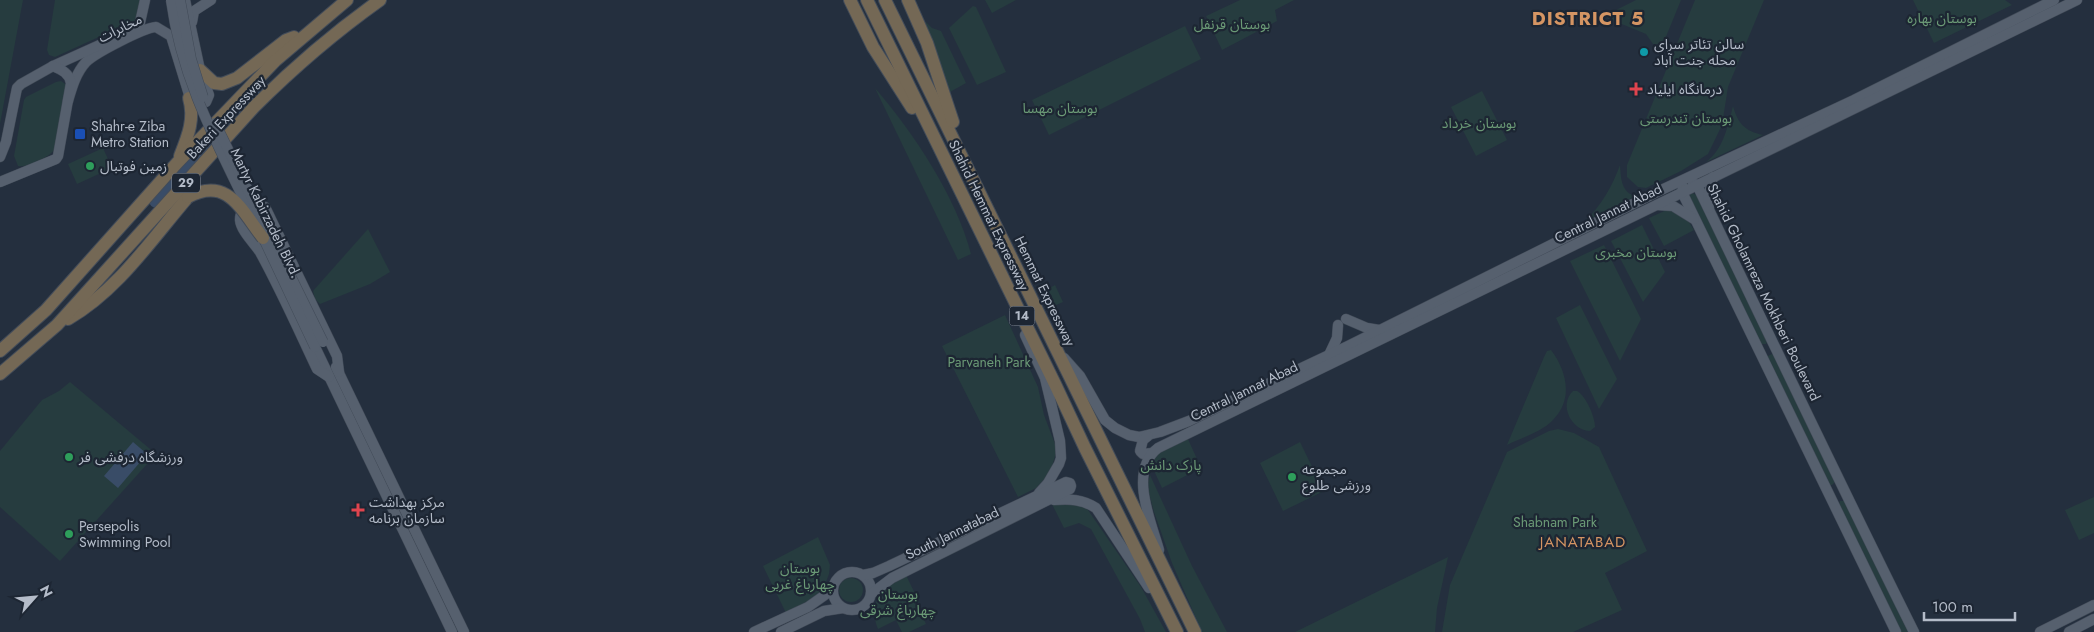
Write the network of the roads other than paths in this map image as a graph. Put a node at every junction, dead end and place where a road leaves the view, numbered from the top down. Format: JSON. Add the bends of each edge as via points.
{"nodes":[{"id":1,"x":146,"y":0,"type":"edge"},
{"id":2,"x":171,"y":0,"type":"edge"},
{"id":3,"x":211,"y":0,"type":"edge"},
{"id":4,"x":347,"y":0,"type":"edge"},
{"id":5,"x":380,"y":0,"type":"edge"},
{"id":6,"x":850,"y":0,"type":"edge"},
{"id":7,"x":867,"y":0,"type":"edge"},
{"id":8,"x":885,"y":0,"type":"edge"},
{"id":9,"x":908,"y":0,"type":"edge"},
{"id":10,"x":2054,"y":0,"type":"edge"},
{"id":11,"x":2077,"y":0,"type":"edge"},
{"id":12,"x":183,"y":1,"type":"edge"},
{"id":13,"x":310,"y":30,"type":"junction"},
{"id":14,"x":191,"y":31,"type":"junction"},
{"id":15,"x":1981,"y":42,"type":"junction"},
{"id":16,"x":78,"y":56,"type":"junction"},
{"id":17,"x":53,"y":66,"type":"junction"},
{"id":18,"x":84,"y":66,"type":"junction"},
{"id":19,"x":200,"y":70,"type":"junction"},
{"id":20,"x":189,"y":98,"type":"junction"},
{"id":21,"x":68,"y":101,"type":"junction"},
{"id":22,"x":0,"y":157,"type":"edge"},
{"id":23,"x":177,"y":163,"type":"junction"},
{"id":24,"x":949,"y":169,"type":"junction"},
{"id":25,"x":1713,"y":177,"type":"junction"},
{"id":26,"x":1685,"y":179,"type":"junction"},
{"id":27,"x":974,"y":180,"type":"junction"},
{"id":28,"x":0,"y":182,"type":"edge"},
{"id":29,"x":1697,"y":185,"type":"junction"},
{"id":30,"x":1682,"y":192,"type":"junction"},
{"id":31,"x":1656,"y":204,"type":"junction"},
{"id":32,"x":1708,"y":208,"type":"junction"},
{"id":33,"x":1696,"y":220,"type":"junction"},
{"id":34,"x":263,"y":238,"type":"junction"},
{"id":35,"x":1014,"y":302,"type":"junction"},
{"id":36,"x":57,"y":325,"type":"junction"},
{"id":37,"x":1379,"y":330,"type":"junction"},
{"id":38,"x":319,"y":344,"type":"junction"},
{"id":39,"x":0,"y":350,"type":"edge"},
{"id":40,"x":1058,"y":352,"type":"junction"},
{"id":41,"x":1329,"y":355,"type":"junction"},
{"id":42,"x":0,"y":374,"type":"edge"},
{"id":43,"x":334,"y":375,"type":"junction"},
{"id":44,"x":1148,"y":436,"type":"junction"},
{"id":45,"x":1152,"y":453,"type":"junction"},
{"id":46,"x":1037,"y":496,"type":"junction"},
{"id":47,"x":1048,"y":501,"type":"junction"},
{"id":48,"x":1164,"y":568,"type":"junction"},
{"id":49,"x":863,"y":575,"type":"junction"},
{"id":50,"x":832,"y":590,"type":"junction"},
{"id":51,"x":871,"y":594,"type":"junction"},
{"id":52,"x":2094,"y":605,"type":"edge"},
{"id":53,"x":843,"y":608,"type":"junction"},
{"id":54,"x":2094,"y":620,"type":"edge"},
{"id":55,"x":452,"y":632,"type":"edge"},
{"id":56,"x":464,"y":632,"type":"edge"},
{"id":57,"x":754,"y":632,"type":"edge"},
{"id":58,"x":781,"y":632,"type":"edge"},
{"id":59,"x":1176,"y":632,"type":"edge"},
{"id":60,"x":1195,"y":632,"type":"edge"},
{"id":61,"x":1896,"y":632,"type":"edge"},
{"id":62,"x":1914,"y":632,"type":"edge"},
{"id":63,"x":2040,"y":632,"type":"edge"},
{"id":64,"x":2069,"y":632,"type":"edge"}],
"edges":[{"from":1,"to":16,"type":"main road","name":"مخابرات","via":[[139,26]]},
{"from":2,"to":34,"type":"main road","name":"Martyr Kabirzadeh Blvd.","bridge":true,"via":[[178,38],[197,100]]},
{"from":3,"to":14,"type":"main road","via":[[194,10]]},
{"from":4,"to":13,"type":"highway","name":"Bakeri Expressway","number":"29"},
{"from":5,"to":36,"type":"highway","name":"Bakeri Expressway","number":"29","via":[[320,46],[254,107]]},
{"from":6,"to":24,"type":"highway","via":[[873,47]]},
{"from":7,"to":24,"type":"highway","name":"Shahid Hemmat Expressway","number":"14"},
{"from":8,"to":27,"type":"highway","name":"Hemmat Expressway","number":"14"},
{"from":9,"to":27,"type":"highway","via":[[927,43]]},
{"from":10,"to":15,"type":"main road","name":"Central Jannat Abad"},
{"from":11,"to":15,"type":"main road","name":"Central Jannat Abad"},
{"from":12,"to":14,"type":"main road"},
{"from":12,"to":38,"type":"main road","name":"Martyr Kabirzadeh Blvd.","bridge":true,"via":[[191,59],[207,106]]},
{"from":13,"to":19,"type":"highway","via":[[286,40],[230,82],[214,83]]},
{"from":13,"to":23,"type":"highway","name":"Bakeri Expressway","number":"29","via":[[275,60]]},
{"from":14,"to":19,"type":"main road"},
{"from":15,"to":25,"type":"main road","name":"Central Jannat Abad"},
{"from":15,"to":26,"type":"main road","name":"Central Jannat Abad"},
{"from":16,"to":17,"type":"main road","name":"مخابرات"},
{"from":16,"to":18,"type":"main road","via":[[75,64]]},
{"from":17,"to":21,"type":"main road","via":[[69,76]]},
{"from":17,"to":22,"type":"main road","name":"مخابرات","via":[[25,80],[17,88]]},
{"from":18,"to":20,"type":"main road","name":"مخابرات","via":[[94,56],[156,26],[171,36]]},
{"from":18,"to":21,"type":"main road","via":[[74,81]]},
{"from":19,"to":20,"type":"main road","via":[[208,99],[204,104],[197,104]]},
{"from":20,"to":23,"type":"highway","via":[[190,128]]},
{"from":21,"to":28,"type":"main road","via":[[56,159]]},
{"from":23,"to":39,"type":"highway","name":"Bakeri Expressway","number":"29","via":[[46,310]]},
{"from":24,"to":35,"type":"highway","name":"Shahid Hemmat Expressway","number":"14"},
{"from":25,"to":29,"type":"main road","name":"Central Jannat Abad"},
{"from":25,"to":32,"type":"main road"},
{"from":26,"to":29,"type":"main road","name":"Shahid Gholamreza Mokhberi Boulevard"},
{"from":26,"to":30,"type":"main road","name":"Shahid Gholamreza Mokhberi Boulevard"},
{"from":26,"to":37,"type":"main road","name":"Central Jannat Abad"},
{"from":27,"to":40,"type":"highway","name":"Hemmat Expressway","number":"14"},
{"from":29,"to":30,"type":"main road","name":"Central Jannat Abad"},
{"from":29,"to":32,"type":"main road","name":"Shahid Gholamreza Mokhberi Boulevard"},
{"from":30,"to":31,"type":"main road","name":"Central Jannat Abad"},
{"from":30,"to":33,"type":"main road"},
{"from":31,"to":33,"type":"main road","via":[[1673,206]]},
{"from":31,"to":45,"type":"main road","name":"Central Jannat Abad"},
{"from":32,"to":62,"type":"main road","name":"Shahid Gholamreza Mokhberi Boulevard"},
{"from":33,"to":61,"type":"main road"},
{"from":34,"to":36,"type":"highway","bridge":true,"via":[[237,205],[218,190],[188,197],[116,282],[81,311]]},
{"from":34,"to":38,"type":"main road","name":"Martyr Kabirzadeh Blvd.","bridge":true},
{"from":35,"to":46,"type":"main road","via":[[1026,339],[1045,378],[1060,441],[1059,464]]},
{"from":35,"to":59,"type":"highway","name":"Shahid Hemmat Expressway","number":"14"},
{"from":36,"to":42,"type":"highway","name":"Bakeri Expressway","number":"29"},
{"from":37,"to":41,"type":"main road","name":"Central Jannat Abad"},
{"from":37,"to":41,"type":"main road","via":[[1342,322]]},
{"from":38,"to":43,"type":"main road","name":"Martyr Kabirzadeh Blvd."},
{"from":40,"to":44,"type":"main road","via":[[1080,376],[1105,420],[1129,435]]},
{"from":40,"to":48,"type":"highway","name":"Hemmat Expressway","number":"14"},
{"from":41,"to":44,"type":"main road","name":"Central Jannat Abad","via":[[1190,421]]},
{"from":43,"to":43,"type":"main road","name":"Martyr Kabirzadeh Blvd.","via":[[337,356],[266,207],[255,204],[245,208],[241,224],[260,253],[317,369]]},
{"from":43,"to":55,"type":"main road","name":"Martyr Kabirzadeh Blvd."},
{"from":43,"to":56,"type":"main road","name":"Martyr Kabirzadeh Blvd."},
{"from":44,"to":45,"type":"main road","via":[[1143,440],[1140,451]]},
{"from":45,"to":48,"type":"main road","via":[[1143,488]]},
{"from":46,"to":47,"type":"main road","name":"South Jannatabad","via":[[1070,483],[1070,489]]},
{"from":46,"to":49,"type":"main road","name":"South Jannatabad"},
{"from":47,"to":51,"type":"main road","name":"South Jannatabad","via":[[892,578]]},
{"from":47,"to":59,"type":"main road","via":[[1069,499],[1087,502],[1096,508]]},
{"from":48,"to":60,"type":"highway","number":"14"},
{"from":49,"to":50,"type":"main road","via":[[845,572],[836,579]]},
{"from":49,"to":51,"type":"main road","via":[[869,582]]},
{"from":50,"to":53,"type":"main road","via":[[835,600]]},
{"from":50,"to":57,"type":"main road","via":[[808,607]]},
{"from":51,"to":53,"type":"main road","via":[[858,609]]},
{"from":52,"to":63,"type":"main road"},
{"from":53,"to":58,"type":"main road","via":[[824,611]]},
{"from":54,"to":64,"type":"main road"}]}
